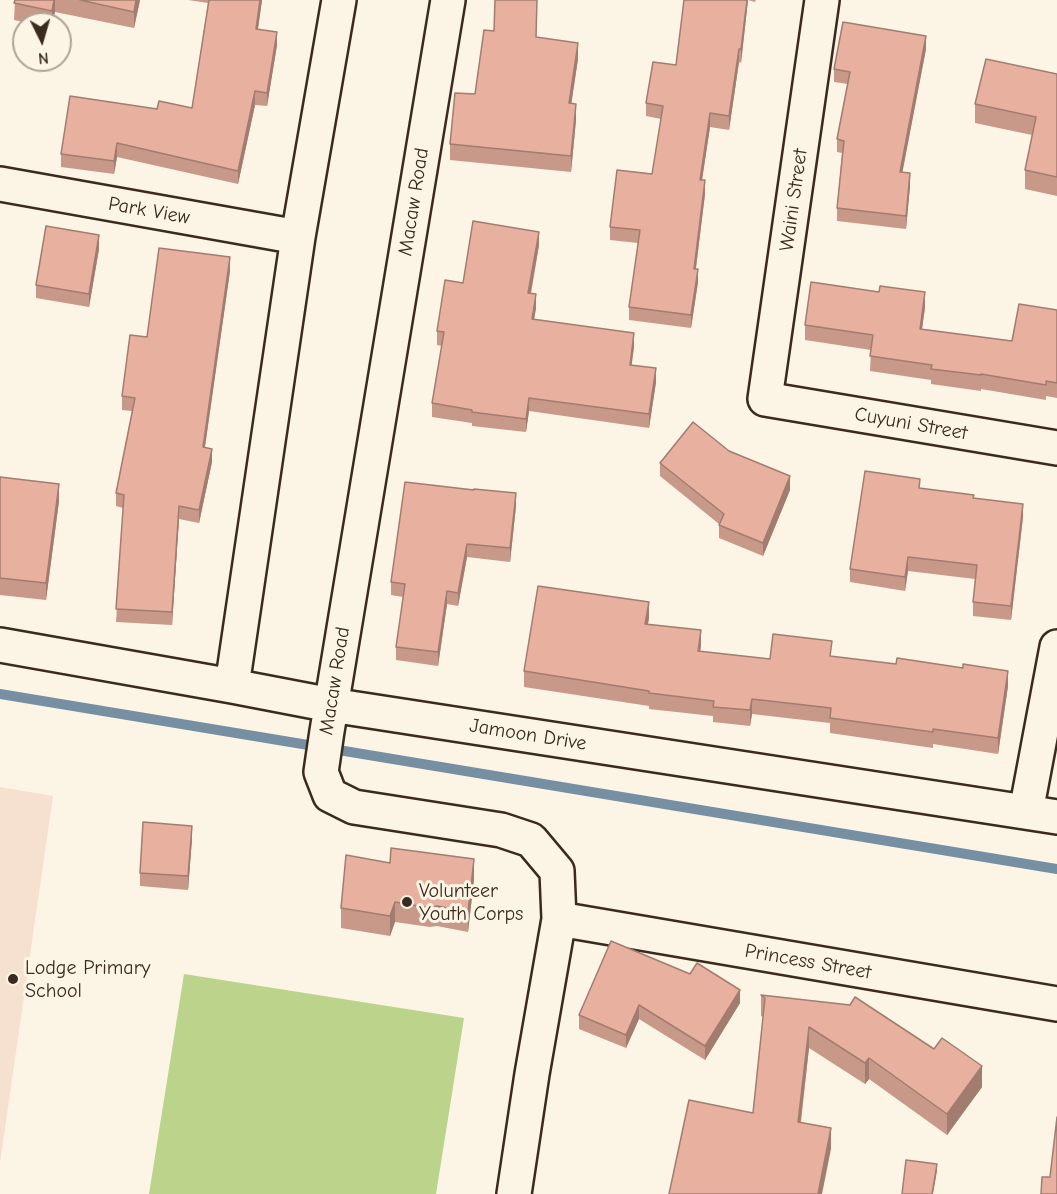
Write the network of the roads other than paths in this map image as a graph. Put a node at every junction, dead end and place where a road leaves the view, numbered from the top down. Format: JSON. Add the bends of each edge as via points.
{"nodes":[{"id":1,"x":339,"y":0,"type":"edge"},
{"id":2,"x":448,"y":0,"type":"edge"},
{"id":3,"x":822,"y":0,"type":"edge"},
{"id":4,"x":0,"y":184,"type":"edge"},
{"id":5,"x":298,"y":237,"type":"junction"},
{"id":6,"x":765,"y":399,"type":"joint"},
{"id":7,"x":1057,"y":448,"type":"edge"},
{"id":8,"x":0,"y":645,"type":"edge"},
{"id":9,"x":1057,"y":647,"type":"edge"},
{"id":10,"x":232,"y":686,"type":"junction"},
{"id":11,"x":329,"y":718,"type":"junction"},
{"id":12,"x":1042,"y":814,"type":"edge"},
{"id":13,"x":559,"y":919,"type":"junction"},
{"id":14,"x":1057,"y":1004,"type":"edge"},
{"id":15,"x":514,"y":1194,"type":"edge"}],
"edges":[{"from":1,"to":5,"type":"street"},
{"from":2,"to":11,"type":"street","name":"Macaw Road"},
{"from":3,"to":6,"type":"street","name":"Waini Street"},
{"from":4,"to":5,"type":"street","name":"Park View"},
{"from":5,"to":10,"type":"street"},
{"from":6,"to":7,"type":"street","name":"Cuyuni Street"},
{"from":8,"to":10,"type":"street","name":"Jamoon Drive"},
{"from":9,"to":12,"type":"street"},
{"from":10,"to":11,"type":"street","name":"Jamoon Drive"},
{"from":11,"to":12,"type":"street","name":"Jamoon Drive"},
{"from":11,"to":13,"type":"street","name":"Macaw Road","via":[[321,772],[330,795],[354,807],[501,830],[531,840],[557,872]]},
{"from":13,"to":14,"type":"street","name":"Princess Street"},
{"from":13,"to":15,"type":"street","name":"Macaw Road"}]}
